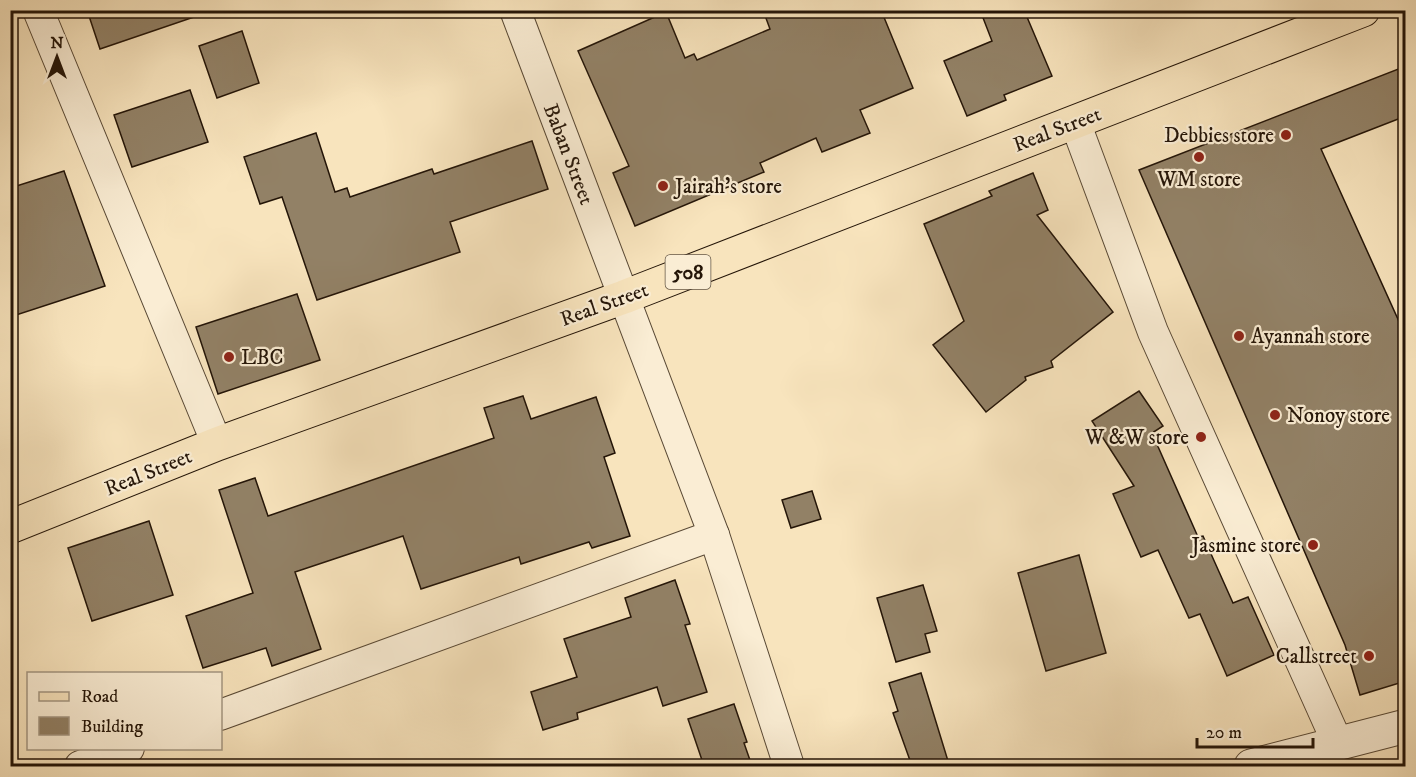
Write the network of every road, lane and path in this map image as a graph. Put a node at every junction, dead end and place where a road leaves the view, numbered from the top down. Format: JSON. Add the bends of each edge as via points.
{"nodes":[{"id":1,"x":38,"y":10,"type":"edge"},
{"id":2,"x":515,"y":10,"type":"edge"},
{"id":3,"x":1363,"y":10,"type":"edge"},
{"id":4,"x":1075,"y":122,"type":"junction"},
{"id":5,"x":624,"y":297,"type":"junction"},
{"id":6,"x":217,"y":444,"type":"junction"},
{"id":7,"x":10,"y":527,"type":"edge"},
{"id":8,"x":714,"y":535,"type":"junction"},
{"id":9,"x":222,"y":714,"type":"edge"},
{"id":10,"x":1406,"y":726,"type":"edge"},
{"id":11,"x":1338,"y":744,"type":"junction"},
{"id":12,"x":124,"y":750,"type":"edge"},
{"id":13,"x":80,"y":766,"type":"edge"},
{"id":14,"x":789,"y":766,"type":"edge"},
{"id":15,"x":1251,"y":766,"type":"edge"}],
"edges":[{"from":1,"to":6,"type":"street"},
{"from":2,"to":5,"type":"street","name":"Baban Street"},
{"from":3,"to":4,"type":"main road","name":"Real Street","number":"508"},
{"from":4,"to":5,"type":"main road","name":"Real Street","number":"508"},
{"from":4,"to":11,"type":"street","via":[[1153,332]]},
{"from":5,"to":6,"type":"main road","name":"Real Street","number":"508"},
{"from":5,"to":8,"type":"street","name":"Baban Street"},
{"from":6,"to":7,"type":"main road","name":"Real Street","number":"508"},
{"from":8,"to":9,"type":"street"},
{"from":8,"to":14,"type":"street","name":"Baban Street"},
{"from":10,"to":11,"type":"street"},
{"from":11,"to":15,"type":"street"},
{"from":12,"to":13,"type":"street"}]}
